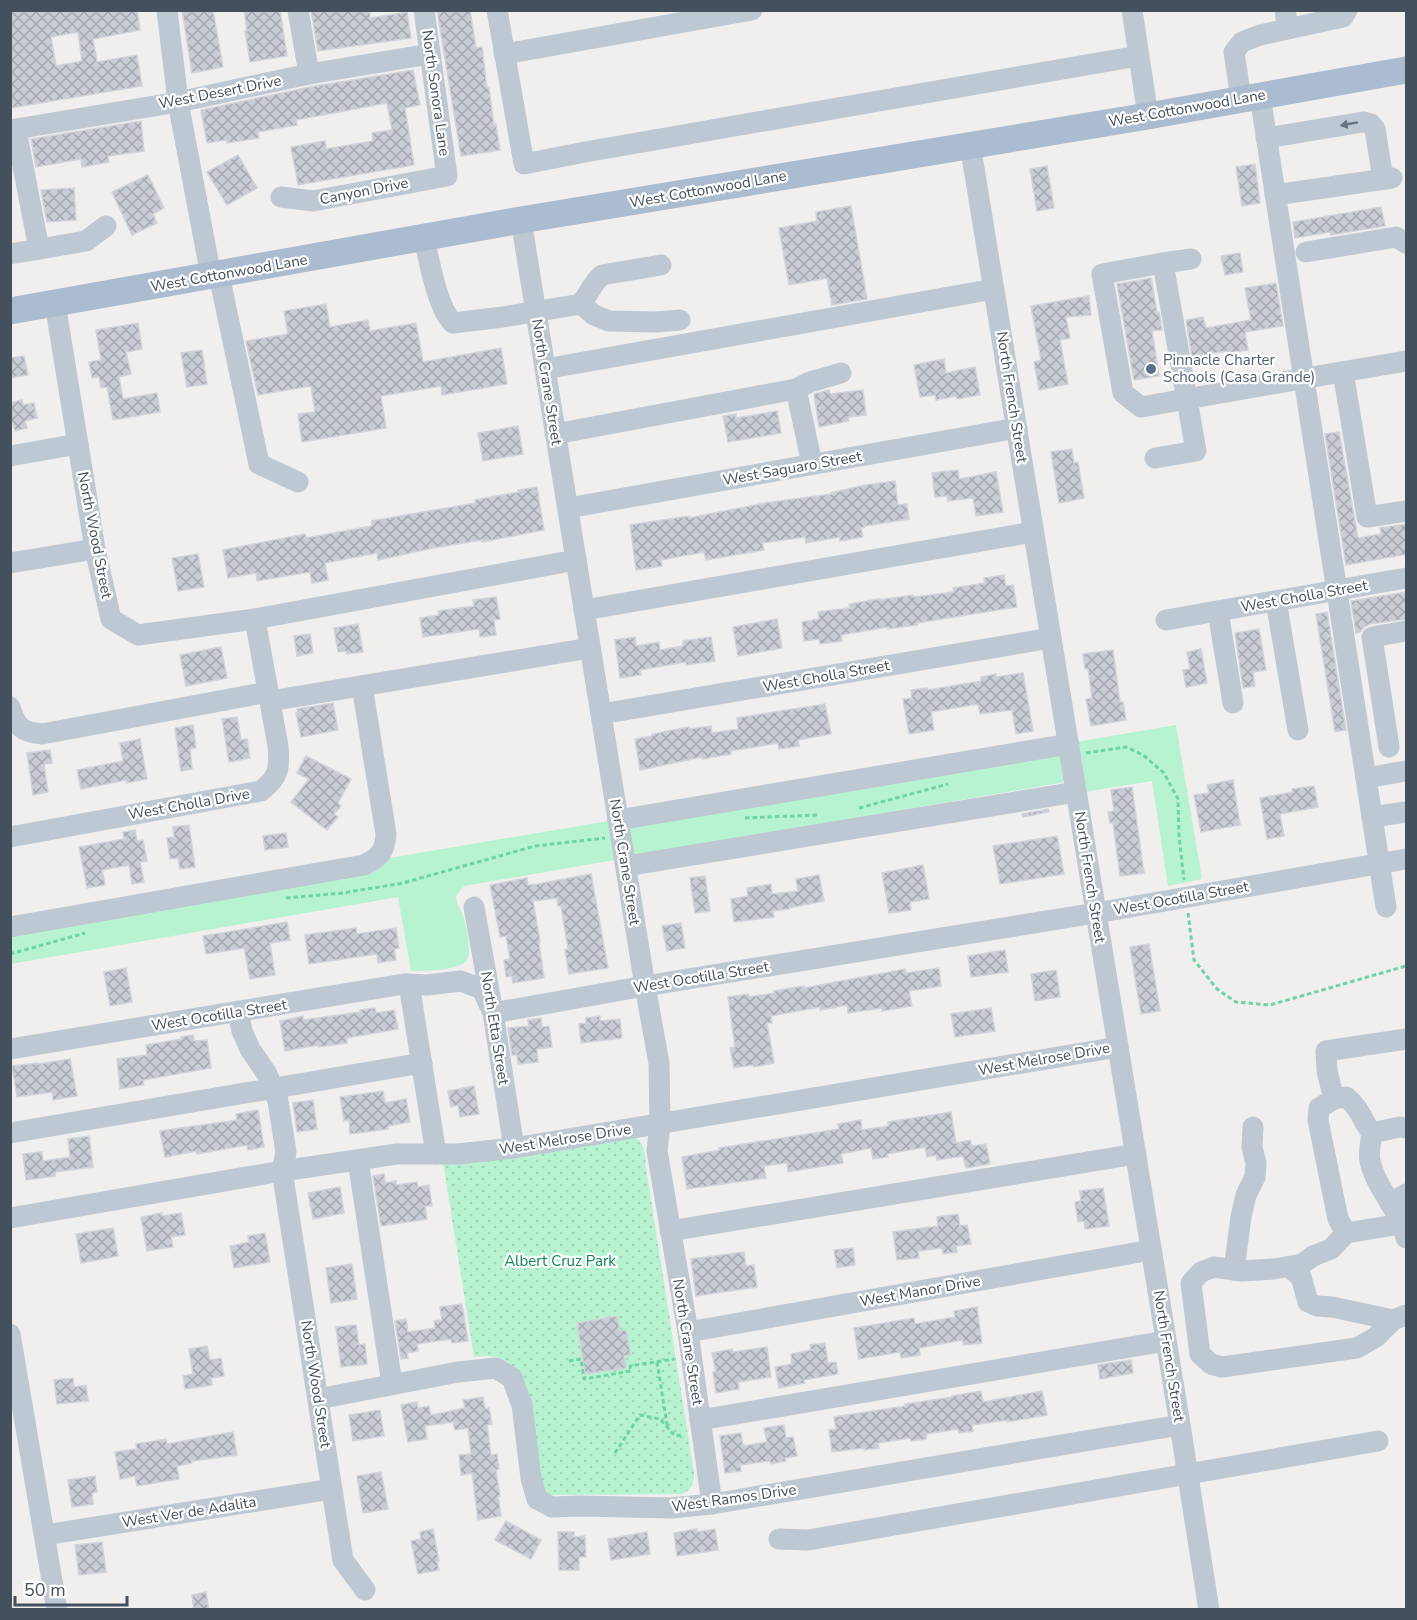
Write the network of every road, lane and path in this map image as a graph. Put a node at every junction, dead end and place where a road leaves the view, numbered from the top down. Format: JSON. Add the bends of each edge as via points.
{"nodes":[{"id":1,"x":167,"y":10,"type":"edge"},
{"id":2,"x":298,"y":10,"type":"edge"},
{"id":3,"x":424,"y":10,"type":"edge"},
{"id":4,"x":497,"y":10,"type":"edge"},
{"id":5,"x":752,"y":10,"type":"edge"},
{"id":6,"x":1132,"y":10,"type":"edge"},
{"id":7,"x":1347,"y":10,"type":"edge"},
{"id":8,"x":1287,"y":20,"type":"edge"},
{"id":9,"x":430,"y":54,"type":"junction"},
{"id":10,"x":504,"y":54,"type":"junction"},
{"id":11,"x":1138,"y":56,"type":"junction"},
{"id":12,"x":1407,"y":70,"type":"edge"},
{"id":13,"x":309,"y":74,"type":"junction"},
{"id":14,"x":1250,"y":98,"type":"junction"},
{"id":15,"x":178,"y":102,"type":"junction"},
{"id":16,"x":1148,"y":116,"type":"junction"},
{"id":17,"x":13,"y":130,"type":"edge"},
{"id":18,"x":1266,"y":138,"type":"junction"},
{"id":19,"x":970,"y":144,"type":"junction"},
{"id":20,"x":447,"y":176,"type":"joint"},
{"id":21,"x":1397,"y":177,"type":"edge"},
{"id":22,"x":1275,"y":195,"type":"junction"},
{"id":23,"x":281,"y":197,"type":"dead end"},
{"id":24,"x":521,"y":220,"type":"junction"},
{"id":25,"x":106,"y":226,"type":"dead end"},
{"id":26,"x":1403,"y":235,"type":"edge"},
{"id":27,"x":424,"y":238,"type":"junction"},
{"id":28,"x":39,"y":249,"type":"junction"},
{"id":29,"x":1306,"y":252,"type":"dead end"},
{"id":30,"x":10,"y":254,"type":"edge"},
{"id":31,"x":1191,"y":259,"type":"dead end"},
{"id":32,"x":1163,"y":263,"type":"junction"},
{"id":33,"x":661,"y":265,"type":"dead end"},
{"id":34,"x":215,"y":275,"type":"junction"},
{"id":35,"x":994,"y":289,"type":"junction"},
{"id":36,"x":55,"y":303,"type":"junction"},
{"id":37,"x":581,"y":304,"type":"junction"},
{"id":38,"x":10,"y":311,"type":"edge"},
{"id":39,"x":536,"y":311,"type":"junction"},
{"id":40,"x":680,"y":320,"type":"dead end"},
{"id":41,"x":1407,"y":361,"type":"edge"},
{"id":42,"x":545,"y":369,"type":"junction"},
{"id":43,"x":1343,"y":372,"type":"junction"},
{"id":44,"x":841,"y":373,"type":"dead end"},
{"id":45,"x":1304,"y":379,"type":"junction"},
{"id":46,"x":796,"y":389,"type":"junction"},
{"id":47,"x":1186,"y":399,"type":"junction"},
{"id":48,"x":1017,"y":428,"type":"junction"},
{"id":49,"x":555,"y":434,"type":"junction"},
{"id":50,"x":78,"y":444,"type":"junction"},
{"id":51,"x":10,"y":456,"type":"edge"},
{"id":52,"x":1155,"y":458,"type":"dead end"},
{"id":53,"x":812,"y":464,"type":"junction"},
{"id":54,"x":298,"y":482,"type":"dead end"},
{"id":55,"x":568,"y":508,"type":"junction"},
{"id":56,"x":1407,"y":511,"type":"edge"},
{"id":57,"x":1033,"y":532,"type":"junction"},
{"id":58,"x":95,"y":549,"type":"junction"},
{"id":59,"x":576,"y":560,"type":"junction"},
{"id":60,"x":10,"y":562,"type":"edge"},
{"id":61,"x":1407,"y":578,"type":"edge"},
{"id":62,"x":1337,"y":590,"type":"junction"},
{"id":63,"x":1276,"y":601,"type":"junction"},
{"id":64,"x":584,"y":610,"type":"junction"},
{"id":65,"x":1218,"y":611,"type":"junction"},
{"id":66,"x":255,"y":619,"type":"junction"},
{"id":67,"x":1166,"y":620,"type":"dead end"},
{"id":68,"x":1407,"y":631,"type":"edge"},
{"id":69,"x":1051,"y":638,"type":"junction"},
{"id":70,"x":590,"y":648,"type":"junction"},
{"id":71,"x":362,"y":686,"type":"junction"},
{"id":72,"x":269,"y":696,"type":"junction"},
{"id":73,"x":1233,"y":703,"type":"dead end"},
{"id":74,"x":10,"y":707,"type":"edge"},
{"id":75,"x":601,"y":714,"type":"junction"},
{"id":76,"x":1298,"y":730,"type":"dead end"},
{"id":77,"x":1389,"y":747,"type":"dead end"},
{"id":78,"x":1069,"y":749,"type":"junction"},
{"id":79,"x":1407,"y":771,"type":"edge"},
{"id":80,"x":1366,"y":778,"type":"junction"},
{"id":81,"x":958,"y":780,"type":"dead end"},
{"id":82,"x":1076,"y":792,"type":"junction"},
{"id":83,"x":857,"y":809,"type":"dead end"},
{"id":84,"x":1407,"y":812,"type":"edge"},
{"id":85,"x":823,"y":815,"type":"dead end"},
{"id":86,"x":738,"y":818,"type":"dead end"},
{"id":87,"x":1372,"y":818,"type":"junction"},
{"id":88,"x":620,"y":828,"type":"junction"},
{"id":89,"x":10,"y":837,"type":"edge"},
{"id":90,"x":1407,"y":859,"type":"edge"},
{"id":91,"x":1379,"y":864,"type":"junction"},
{"id":92,"x":626,"y":866,"type":"junction"},
{"id":93,"x":1186,"y":897,"type":"junction"},
{"id":94,"x":276,"y":899,"type":"dead end"},
{"id":95,"x":474,"y":907,"type":"dead end"},
{"id":96,"x":1386,"y":908,"type":"dead end"},
{"id":97,"x":1096,"y":913,"type":"junction"},
{"id":98,"x":10,"y":927,"type":"edge"},
{"id":99,"x":87,"y":933,"type":"dead end"},
{"id":100,"x":10,"y":954,"type":"edge"},
{"id":101,"x":1407,"y":966,"type":"edge"},
{"id":102,"x":409,"y":984,"type":"junction"},
{"id":103,"x":645,"y":986,"type":"junction"},
{"id":104,"x":238,"y":1011,"type":"junction"},
{"id":105,"x":493,"y":1013,"type":"junction"},
{"id":106,"x":1407,"y":1039,"type":"edge"},
{"id":107,"x":1118,"y":1047,"type":"junction"},
{"id":108,"x":10,"y":1049,"type":"edge"},
{"id":109,"x":422,"y":1063,"type":"junction"},
{"id":110,"x":274,"y":1088,"type":"junction"},
{"id":111,"x":1334,"y":1099,"type":"junction"},
{"id":112,"x":660,"y":1125,"type":"junction"},
{"id":113,"x":1253,"y":1127,"type":"dead end"},
{"id":114,"x":1407,"y":1128,"type":"edge"},
{"id":115,"x":1372,"y":1132,"type":"junction"},
{"id":116,"x":10,"y":1133,"type":"edge"},
{"id":117,"x":514,"y":1148,"type":"junction"},
{"id":118,"x":436,"y":1154,"type":"junction"},
{"id":119,"x":1136,"y":1154,"type":"junction"},
{"id":120,"x":358,"y":1160,"type":"junction"},
{"id":121,"x":282,"y":1171,"type":"junction"},
{"id":122,"x":1402,"y":1215,"type":"edge"},
{"id":123,"x":10,"y":1218,"type":"edge"},
{"id":124,"x":670,"y":1231,"type":"junction"},
{"id":125,"x":1346,"y":1233,"type":"junction"},
{"id":126,"x":1151,"y":1250,"type":"junction"},
{"id":127,"x":1289,"y":1267,"type":"junction"},
{"id":128,"x":1234,"y":1270,"type":"junction"},
{"id":129,"x":1400,"y":1318,"type":"edge"},
{"id":130,"x":688,"y":1332,"type":"junction"},
{"id":131,"x":10,"y":1334,"type":"edge"},
{"id":132,"x":1166,"y":1341,"type":"junction"},
{"id":133,"x":674,"y":1359,"type":"dead end"},
{"id":134,"x":570,"y":1361,"type":"dead end"},
{"id":135,"x":657,"y":1362,"type":"junction"},
{"id":136,"x":392,"y":1384,"type":"junction"},
{"id":137,"x":318,"y":1399,"type":"junction"},
{"id":138,"x":1180,"y":1425,"type":"junction"},
{"id":139,"x":667,"y":1427,"type":"junction"},
{"id":140,"x":693,"y":1427,"type":"junction"},
{"id":141,"x":1378,"y":1441,"type":"dead end"},
{"id":142,"x":615,"y":1453,"type":"dead end"},
{"id":143,"x":1188,"y":1474,"type":"junction"},
{"id":144,"x":332,"y":1489,"type":"junction"},
{"id":145,"x":712,"y":1504,"type":"junction"},
{"id":146,"x":45,"y":1535,"type":"junction"},
{"id":147,"x":779,"y":1539,"type":"dead end"},
{"id":148,"x":365,"y":1590,"type":"dead end"},
{"id":149,"x":57,"y":1610,"type":"edge"},
{"id":150,"x":1209,"y":1610,"type":"edge"}],
"edges":[{"from":1,"to":15,"type":"street"},
{"from":2,"to":13,"type":"street"},
{"from":3,"to":9,"type":"street","name":"North Sonora Lane"},
{"from":4,"to":10,"type":"street"},
{"from":5,"to":10,"type":"street"},
{"from":6,"to":11,"type":"street"},
{"from":7,"to":8,"type":"street","via":[[1343,18]]},
{"from":8,"to":14,"type":"street","via":[[1242,42],[1234,52]]},
{"from":9,"to":13,"type":"street","name":"West Desert Drive"},
{"from":9,"to":20,"type":"street","name":"North Sonora Lane"},
{"from":10,"to":11,"type":"street","via":[[524,164]]},
{"from":11,"to":16,"type":"street"},
{"from":12,"to":14,"type":"main road","name":"West Cottonwood Lane"},
{"from":13,"to":15,"type":"street","name":"West Desert Drive"},
{"from":14,"to":16,"type":"main road","name":"West Cottonwood Lane"},
{"from":14,"to":18,"type":"street"},
{"from":15,"to":17,"type":"street","name":"West Desert Drive"},
{"from":15,"to":34,"type":"street"},
{"from":16,"to":19,"type":"main road","name":"West Cottonwood Lane"},
{"from":17,"to":28,"type":"street"},
{"from":21,"to":18,"type":"street","one_way":true,"via":[[1371,124],[1363,122]]},
{"from":18,"to":22,"type":"street"},
{"from":19,"to":24,"type":"main road","name":"West Cottonwood Lane"},
{"from":19,"to":35,"type":"street","name":"North French Street"},
{"from":20,"to":23,"type":"street","name":"Canyon Drive","via":[[313,201]]},
{"from":21,"to":22,"type":"street"},
{"from":22,"to":45,"type":"street"},
{"from":24,"to":27,"type":"main road","name":"West Cottonwood Lane"},
{"from":24,"to":39,"type":"street","name":"North Crane Street"},
{"from":25,"to":28,"type":"street","via":[[86,241]]},
{"from":26,"to":29,"type":"street"},
{"from":27,"to":34,"type":"main road","name":"West Cottonwood Lane"},
{"from":27,"to":39,"type":"street","via":[[435,287],[453,323]]},
{"from":28,"to":30,"type":"street"},
{"from":31,"to":32,"type":"street"},
{"from":32,"to":47,"type":"street"},
{"from":32,"to":47,"type":"street","via":[[1102,274],[1123,393],[1141,407]]},
{"from":33,"to":37,"type":"street","via":[[603,275]]},
{"from":34,"to":36,"type":"main road","name":"West Cottonwood Lane"},
{"from":34,"to":54,"type":"street","via":[[259,464]]},
{"from":35,"to":42,"type":"street"},
{"from":35,"to":48,"type":"street","name":"North French Street"},
{"from":36,"to":38,"type":"main road","name":"West Cottonwood Lane"},
{"from":36,"to":50,"type":"street","name":"North Wood Street"},
{"from":37,"to":39,"type":"street"},
{"from":37,"to":40,"type":"street","via":[[609,321]]},
{"from":39,"to":42,"type":"street","name":"North Crane Street"},
{"from":41,"to":43,"type":"street"},
{"from":42,"to":49,"type":"street","name":"North Crane Street"},
{"from":43,"to":45,"type":"street"},
{"from":43,"to":56,"type":"street","via":[[1367,517]]},
{"from":44,"to":46,"type":"street"},
{"from":45,"to":47,"type":"street"},
{"from":45,"to":62,"type":"street"},
{"from":46,"to":49,"type":"street"},
{"from":46,"to":53,"type":"street"},
{"from":47,"to":52,"type":"street","via":[[1196,451]]},
{"from":48,"to":53,"type":"street","name":"West Saguaro Street"},
{"from":48,"to":57,"type":"street","name":"North French Street"},
{"from":49,"to":55,"type":"street","name":"North Crane Street"},
{"from":50,"to":51,"type":"street"},
{"from":50,"to":58,"type":"street","name":"North Wood Street"},
{"from":53,"to":55,"type":"street","name":"West Saguaro Street"},
{"from":55,"to":59,"type":"street","name":"North Crane Street"},
{"from":57,"to":64,"type":"street"},
{"from":57,"to":69,"type":"street","name":"North French Street"},
{"from":58,"to":60,"type":"street"},
{"from":58,"to":66,"type":"street","name":"North Wood Street","via":[[111,619],[138,635]]},
{"from":59,"to":64,"type":"street","name":"North Crane Street"},
{"from":59,"to":66,"type":"street"},
{"from":61,"to":62,"type":"street","name":"West Cholla Street"},
{"from":62,"to":63,"type":"street","name":"West Cholla Street"},
{"from":62,"to":80,"type":"street"},
{"from":63,"to":65,"type":"street","name":"West Cholla Street"},
{"from":63,"to":76,"type":"street"},
{"from":64,"to":70,"type":"street","name":"North Crane Street"},
{"from":65,"to":67,"type":"street","name":"West Cholla Street"},
{"from":65,"to":73,"type":"street"},
{"from":66,"to":72,"type":"street","name":"West Cholla Drive"},
{"from":68,"to":77,"type":"street","via":[[1372,637]]},
{"from":69,"to":75,"type":"street","name":"West Cholla Street"},
{"from":69,"to":78,"type":"street","name":"North French Street"},
{"from":70,"to":71,"type":"street"},
{"from":70,"to":75,"type":"street","name":"North Crane Street"},
{"from":71,"to":72,"type":"street"},
{"from":71,"to":98,"type":"street","via":[[386,834],[386,845],[374,860],[364,865]]},
{"from":72,"to":74,"type":"street","via":[[42,734],[18,727]]},
{"from":72,"to":89,"type":"street","name":"West Cholla Drive","via":[[279,762],[278,773],[261,790]]},
{"from":75,"to":88,"type":"street","name":"North Crane Street"},
{"from":78,"to":82,"type":"street","name":"North French Street"},
{"from":78,"to":88,"type":"street"},
{"from":78,"to":93,"type":"path","via":[[1126,747],[1164,773],[1178,799]]},
{"from":79,"to":80,"type":"street"},
{"from":80,"to":87,"type":"street"},
{"from":81,"to":83,"type":"path"},
{"from":82,"to":92,"type":"street"},
{"from":82,"to":97,"type":"street","name":"North French Street"},
{"from":84,"to":87,"type":"street"},
{"from":85,"to":86,"type":"path"},
{"from":87,"to":91,"type":"street"},
{"from":88,"to":92,"type":"street","name":"North Crane Street"},
{"from":88,"to":94,"type":"path","via":[[535,846],[403,883]]},
{"from":90,"to":91,"type":"street","name":"West Ocotilla Street"},
{"from":91,"to":93,"type":"street","name":"West Ocotilla Street"},
{"from":91,"to":96,"type":"street"},
{"from":92,"to":103,"type":"street","name":"North Crane Street"},
{"from":93,"to":97,"type":"street","name":"West Ocotilla Street"},
{"from":93,"to":101,"type":"path","via":[[1194,960],[1217,989],[1236,1002],[1270,1005]]},
{"from":95,"to":105,"type":"street","name":"North Etta Street"},
{"from":97,"to":103,"type":"street","name":"West Ocotilla Street"},
{"from":97,"to":107,"type":"street","name":"North French Street"},
{"from":99,"to":100,"type":"path"},
{"from":102,"to":104,"type":"street","name":"West Ocotilla Street"},
{"from":102,"to":105,"type":"street","name":"West Ocotilla Street","via":[[461,981],[482,989]]},
{"from":102,"to":109,"type":"street"},
{"from":103,"to":105,"type":"street","name":"West Ocotilla Street"},
{"from":103,"to":112,"type":"street","name":"North Crane Street","via":[[660,1063]]},
{"from":104,"to":108,"type":"street","name":"West Ocotilla Street"},
{"from":104,"to":110,"type":"street","name":"North Wood Street","via":[[250,1049]]},
{"from":105,"to":117,"type":"street","name":"North Etta Street"},
{"from":106,"to":111,"type":"street","via":[[1326,1052]]},
{"from":107,"to":112,"type":"street","name":"West Melrose Drive"},
{"from":107,"to":119,"type":"street","name":"North French Street"},
{"from":109,"to":110,"type":"street"},
{"from":109,"to":118,"type":"street"},
{"from":110,"to":116,"type":"street"},
{"from":110,"to":121,"type":"street","name":"North Wood Street","via":[[286,1152]]},
{"from":111,"to":115,"type":"street","via":[[1346,1097],[1357,1106]]},
{"from":111,"to":125,"type":"street","via":[[1319,1108],[1318,1120],[1338,1219]]},
{"from":112,"to":117,"type":"street","name":"West Melrose Drive"},
{"from":112,"to":124,"type":"street","name":"North Crane Street","via":[[657,1150]]},
{"from":113,"to":128,"type":"street","via":[[1255,1177],[1240,1217]]},
{"from":114,"to":115,"type":"street"},
{"from":115,"to":122,"type":"street","via":[[1370,1160],[1375,1176]]},
{"from":117,"to":118,"type":"street","name":"West Melrose Drive"},
{"from":118,"to":120,"type":"street","name":"West Melrose Drive"},
{"from":119,"to":124,"type":"street"},
{"from":119,"to":126,"type":"street","name":"North French Street"},
{"from":120,"to":121,"type":"street","name":"West Melrose Drive"},
{"from":120,"to":136,"type":"street"},
{"from":121,"to":123,"type":"street","name":"West Melrose Drive"},
{"from":121,"to":137,"type":"street","name":"North Wood Street"},
{"from":122,"to":125,"type":"street"},
{"from":124,"to":130,"type":"street","name":"North Crane Street"},
{"from":125,"to":127,"type":"street","via":[[1331,1249]]},
{"from":126,"to":130,"type":"street","name":"West Manor Drive"},
{"from":126,"to":132,"type":"street","name":"North French Street"},
{"from":127,"to":128,"type":"street"},
{"from":127,"to":129,"type":"street","via":[[1301,1277],[1308,1302]]},
{"from":128,"to":129,"type":"street","via":[[1214,1267],[1201,1272],[1191,1283],[1200,1354],[1211,1364],[1222,1367],[1358,1348]]},
{"from":130,"to":140,"type":"street","name":"North Crane Street"},
{"from":131,"to":146,"type":"street"},
{"from":132,"to":138,"type":"street","name":"North French Street"},
{"from":132,"to":140,"type":"street"},
{"from":133,"to":135,"type":"path"},
{"from":134,"to":135,"type":"path","via":[[581,1359],[584,1379]]},
{"from":135,"to":139,"type":"path"},
{"from":136,"to":137,"type":"street","name":"West Ramos Drive"},
{"from":136,"to":145,"type":"street","name":"West Ramos Drive","via":[[496,1368],[512,1378],[522,1405],[537,1499],[552,1507],[671,1508]]},
{"from":137,"to":144,"type":"street","name":"North Wood Street"},
{"from":138,"to":143,"type":"street","name":"North French Street"},
{"from":138,"to":145,"type":"street","name":"West Ramos Drive"},
{"from":139,"to":140,"type":"path","via":[[675,1436]]},
{"from":139,"to":142,"type":"path","via":[[660,1419],[640,1415]]},
{"from":140,"to":145,"type":"street","name":"North Crane Street"},
{"from":141,"to":143,"type":"street"},
{"from":143,"to":147,"type":"street","via":[[808,1540]]},
{"from":143,"to":150,"type":"street","name":"North French Street"},
{"from":144,"to":146,"type":"street","name":"West Ver de Adalita"},
{"from":144,"to":148,"type":"street","name":"North Wood Street","via":[[343,1560]]},
{"from":146,"to":149,"type":"street"}]}
